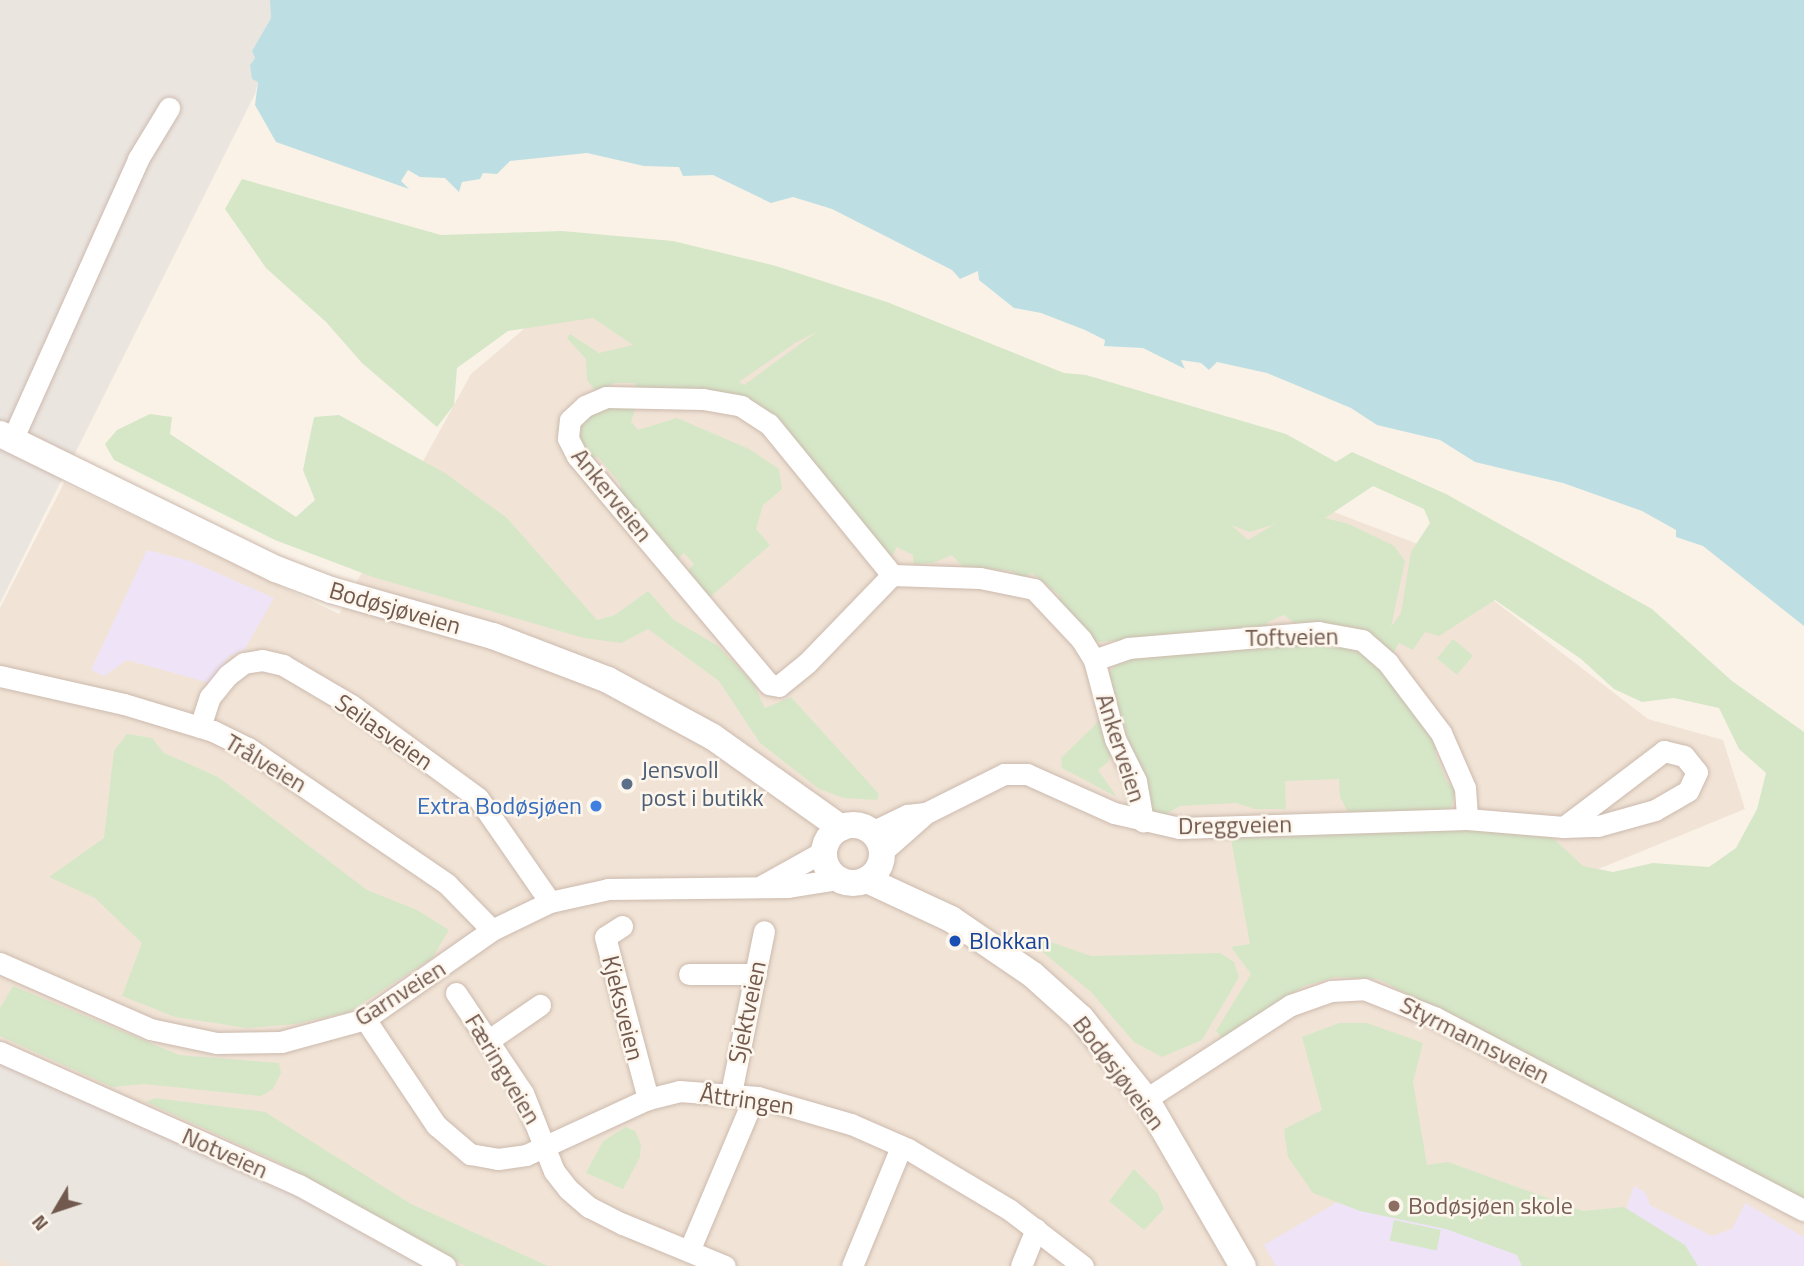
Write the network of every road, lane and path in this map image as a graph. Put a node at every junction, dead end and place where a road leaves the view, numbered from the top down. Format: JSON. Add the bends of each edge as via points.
{"nodes":[{"id":1,"x":169,"y":108,"type":"dead end"},
{"id":2,"x":6,"y":437,"type":"edge"},
{"id":3,"x":892,"y":575,"type":"junction"},
{"id":4,"x":1094,"y":660,"type":"junction"},
{"id":5,"x":0,"y":676,"type":"edge"},
{"id":6,"x":200,"y":727,"type":"junction"},
{"id":7,"x":1467,"y":819,"type":"junction"},
{"id":8,"x":1143,"y":821,"type":"junction"},
{"id":9,"x":1563,"y":827,"type":"junction"},
{"id":10,"x":830,"y":841,"type":"junction"},
{"id":11,"x":876,"y":856,"type":"junction"},
{"id":12,"x":838,"y":879,"type":"junction"},
{"id":13,"x":758,"y":888,"type":"junction"},
{"id":14,"x":551,"y":902,"type":"junction"},
{"id":15,"x":622,"y":926,"type":"dead end"},
{"id":16,"x":492,"y":930,"type":"junction"},
{"id":17,"x":764,"y":931,"type":"dead end"},
{"id":18,"x":0,"y":963,"type":"edge"},
{"id":19,"x":689,"y":974,"type":"dead end"},
{"id":20,"x":755,"y":974,"type":"junction"},
{"id":21,"x":456,"y":993,"type":"dead end"},
{"id":22,"x":540,"y":1004,"type":"dead end"},
{"id":23,"x":365,"y":1019,"type":"junction"},
{"id":24,"x":489,"y":1040,"type":"junction"},
{"id":25,"x":0,"y":1052,"type":"edge"},
{"id":26,"x":731,"y":1093,"type":"junction"},
{"id":27,"x":754,"y":1097,"type":"junction"},
{"id":28,"x":648,"y":1099,"type":"junction"},
{"id":29,"x":1146,"y":1099,"type":"junction"},
{"id":30,"x":901,"y":1147,"type":"junction"},
{"id":31,"x":544,"y":1148,"type":"junction"},
{"id":32,"x":1804,"y":1210,"type":"edge"},
{"id":33,"x":1036,"y":1229,"type":"junction"},
{"id":34,"x":689,"y":1251,"type":"junction"},
{"id":35,"x":445,"y":1266,"type":"edge"},
{"id":36,"x":725,"y":1266,"type":"edge"},
{"id":37,"x":852,"y":1266,"type":"edge"},
{"id":38,"x":1021,"y":1266,"type":"edge"},
{"id":39,"x":1083,"y":1266,"type":"edge"},
{"id":40,"x":1243,"y":1266,"type":"edge"}],
"edges":[{"from":1,"to":2,"type":"street","name":"Bodøsjøveien","via":[[138,159]]},
{"from":2,"to":10,"type":"street","name":"Bodøsjøveien","via":[[276,569],[331,590],[493,636],[608,680],[713,737],[773,781]]},
{"from":3,"to":3,"type":"street","name":"Ankerveien","via":[[756,413],[723,400],[606,397],[585,406],[570,420],[568,438],[577,456],[769,684],[779,686],[807,663]]},
{"from":3,"to":4,"type":"street","name":"Ankerveien","via":[[980,578],[1034,589],[1081,639]]},
{"from":4,"to":7,"type":"street","name":"Toftveien","via":[[1128,648],[1318,632],[1362,640],[1388,663],[1441,733],[1465,788]]},
{"from":4,"to":8,"type":"street","name":"Ankerveien","via":[[1115,739],[1136,781]]},
{"from":5,"to":6,"type":"street","name":"Trålveien","via":[[124,704]]},
{"from":6,"to":14,"type":"street","name":"Seilasveien","via":[[210,696],[228,675],[253,661],[283,665],[351,705],[478,798]]},
{"from":6,"to":16,"type":"street","name":"Trålveien","via":[[248,748],[447,884]]},
{"from":7,"to":8,"type":"street","name":"Dreggveien","via":[[1179,828]]},
{"from":7,"to":9,"type":"street","name":"Dreggveien"},
{"from":8,"to":11,"type":"street","name":"Dreggveien","via":[[1027,774],[1004,774],[926,813]]},
{"from":9,"to":9,"type":"street","name":"Dreggveien","via":[[1598,826],[1656,810],[1688,791],[1698,772],[1684,756],[1664,751]]},
{"from":10,"to":11,"type":"street","name":"Bodøsjøveien","via":[[857,825]]},
{"from":10,"to":12,"type":"street","name":"Bodøsjøveien","via":[[827,867]]},
{"from":10,"to":13,"type":"street","name":"Garnveien"},
{"from":11,"to":12,"type":"street","name":"Bodøsjøveien"},
{"from":11,"to":29,"type":"street","name":"Bodøsjøveien","via":[[951,919],[1058,996]]},
{"from":12,"to":13,"type":"street","name":"Garnveien"},
{"from":13,"to":14,"type":"street","name":"Garnveien","via":[[608,889]]},
{"from":14,"to":16,"type":"street","name":"Garnveien"},
{"from":15,"to":28,"type":"street","name":"Kjeksveien","via":[[604,937]]},
{"from":16,"to":23,"type":"street","name":"Garnveien"},
{"from":17,"to":20,"type":"street","name":"Sjektveien"},
{"from":18,"to":23,"type":"street","name":"Garnveien","via":[[119,1017],[183,1038],[248,1045],[281,1042]]},
{"from":19,"to":20,"type":"street"},
{"from":20,"to":26,"type":"street","name":"Sjektveien"},
{"from":21,"to":24,"type":"street","name":"Færingveien"},
{"from":22,"to":24,"type":"street"},
{"from":23,"to":31,"type":"street","name":"Åttringen","via":[[436,1125],[457,1146],[498,1160]]},
{"from":24,"to":31,"type":"street","name":"Færingveien","via":[[523,1093]]},
{"from":25,"to":35,"type":"street","name":"Notveien","via":[[299,1185]]},
{"from":26,"to":27,"type":"street","name":"Åttringen"},
{"from":26,"to":28,"type":"street","name":"Åttringen","via":[[679,1091]]},
{"from":27,"to":30,"type":"street","name":"Åttringen","via":[[838,1119]]},
{"from":27,"to":34,"type":"street"},
{"from":28,"to":31,"type":"street","name":"Åttringen"},
{"from":29,"to":32,"type":"street","name":"Styrmannsveien","via":[[1291,1004],[1331,991],[1364,989],[1436,1018]]},
{"from":29,"to":40,"type":"street","name":"Bodøsjøveien"},
{"from":30,"to":33,"type":"street","name":"Åttringen"},
{"from":30,"to":37,"type":"street"},
{"from":31,"to":34,"type":"street","name":"Færingveien","via":[[554,1171],[589,1207]]},
{"from":33,"to":38,"type":"street"},
{"from":33,"to":39,"type":"street","name":"Åttringen"},
{"from":34,"to":36,"type":"street","name":"Færingveien"}]}
